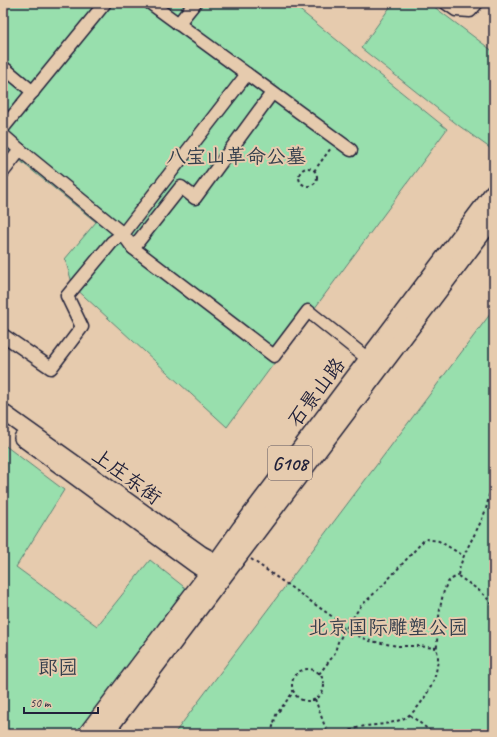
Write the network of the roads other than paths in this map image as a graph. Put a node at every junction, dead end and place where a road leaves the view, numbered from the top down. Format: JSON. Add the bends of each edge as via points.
{"nodes":[{"id":1,"x":105,"y":3,"type":"edge"},
{"id":2,"x":150,"y":3,"type":"edge"},
{"id":3,"x":446,"y":3,"type":"edge"},
{"id":4,"x":477,"y":3,"type":"edge"},
{"id":5,"x":190,"y":5,"type":"edge"},
{"id":6,"x":178,"y":24,"type":"junction"},
{"id":7,"x":3,"y":67,"type":"edge"},
{"id":8,"x":247,"y":74,"type":"junction"},
{"id":9,"x":33,"y":92,"type":"junction"},
{"id":10,"x":272,"y":93,"type":"junction"},
{"id":11,"x":3,"y":128,"type":"edge"},
{"id":12,"x":3,"y":135,"type":"edge"},
{"id":13,"x":20,"y":150,"type":"junction"},
{"id":14,"x":351,"y":150,"type":"dead end"},
{"id":15,"x":3,"y":172,"type":"edge"},
{"id":16,"x":494,"y":192,"type":"edge"},
{"id":17,"x":492,"y":223,"type":"edge"},
{"id":18,"x":123,"y":234,"type":"junction"},
{"id":19,"x":133,"y":248,"type":"junction"},
{"id":20,"x":3,"y":335,"type":"edge"},
{"id":21,"x":368,"y":359,"type":"junction"},
{"id":22,"x":3,"y":412,"type":"edge"},
{"id":23,"x":3,"y":424,"type":"edge"},
{"id":24,"x":219,"y":572,"type":"junction"},
{"id":25,"x":87,"y":734,"type":"edge"},
{"id":26,"x":104,"y":734,"type":"edge"}],
"edges":[{"from":1,"to":9,"type":"street"},
{"from":2,"to":6,"type":"street"},
{"from":3,"to":4,"type":"street","via":[[456,10],[470,11]]},
{"from":5,"to":6,"type":"street"},
{"from":6,"to":8,"type":"street"},
{"from":7,"to":9,"type":"street"},
{"from":8,"to":10,"type":"street"},
{"from":8,"to":18,"type":"street"},
{"from":9,"to":11,"type":"street"},
{"from":10,"to":14,"type":"street"},
{"from":10,"to":19,"type":"street","via":[[195,198],[181,186]]},
{"from":12,"to":13,"type":"street"},
{"from":13,"to":15,"type":"street"},
{"from":13,"to":18,"type":"street"},
{"from":16,"to":21,"type":"highway","name":"石景山路","number":"G108"},
{"from":17,"to":24,"type":"highway","name":"石景山路","number":"G108","via":[[242,552]]},
{"from":18,"to":19,"type":"street"},
{"from":18,"to":20,"type":"street","via":[[112,242],[67,296],[82,327],[51,368]]},
{"from":19,"to":21,"type":"street","via":[[274,356],[308,311]]},
{"from":21,"to":24,"type":"highway","name":"石景山路","number":"G108","via":[[241,528]]},
{"from":22,"to":24,"type":"main road","name":"上庄东街","via":[[202,554]]},
{"from":23,"to":24,"type":"main road","name":"上庄东街","via":[[194,564]]},
{"from":24,"to":25,"type":"highway","name":"石景山路","number":"G108"},
{"from":24,"to":26,"type":"highway","name":"石景山路","number":"G108"}]}
